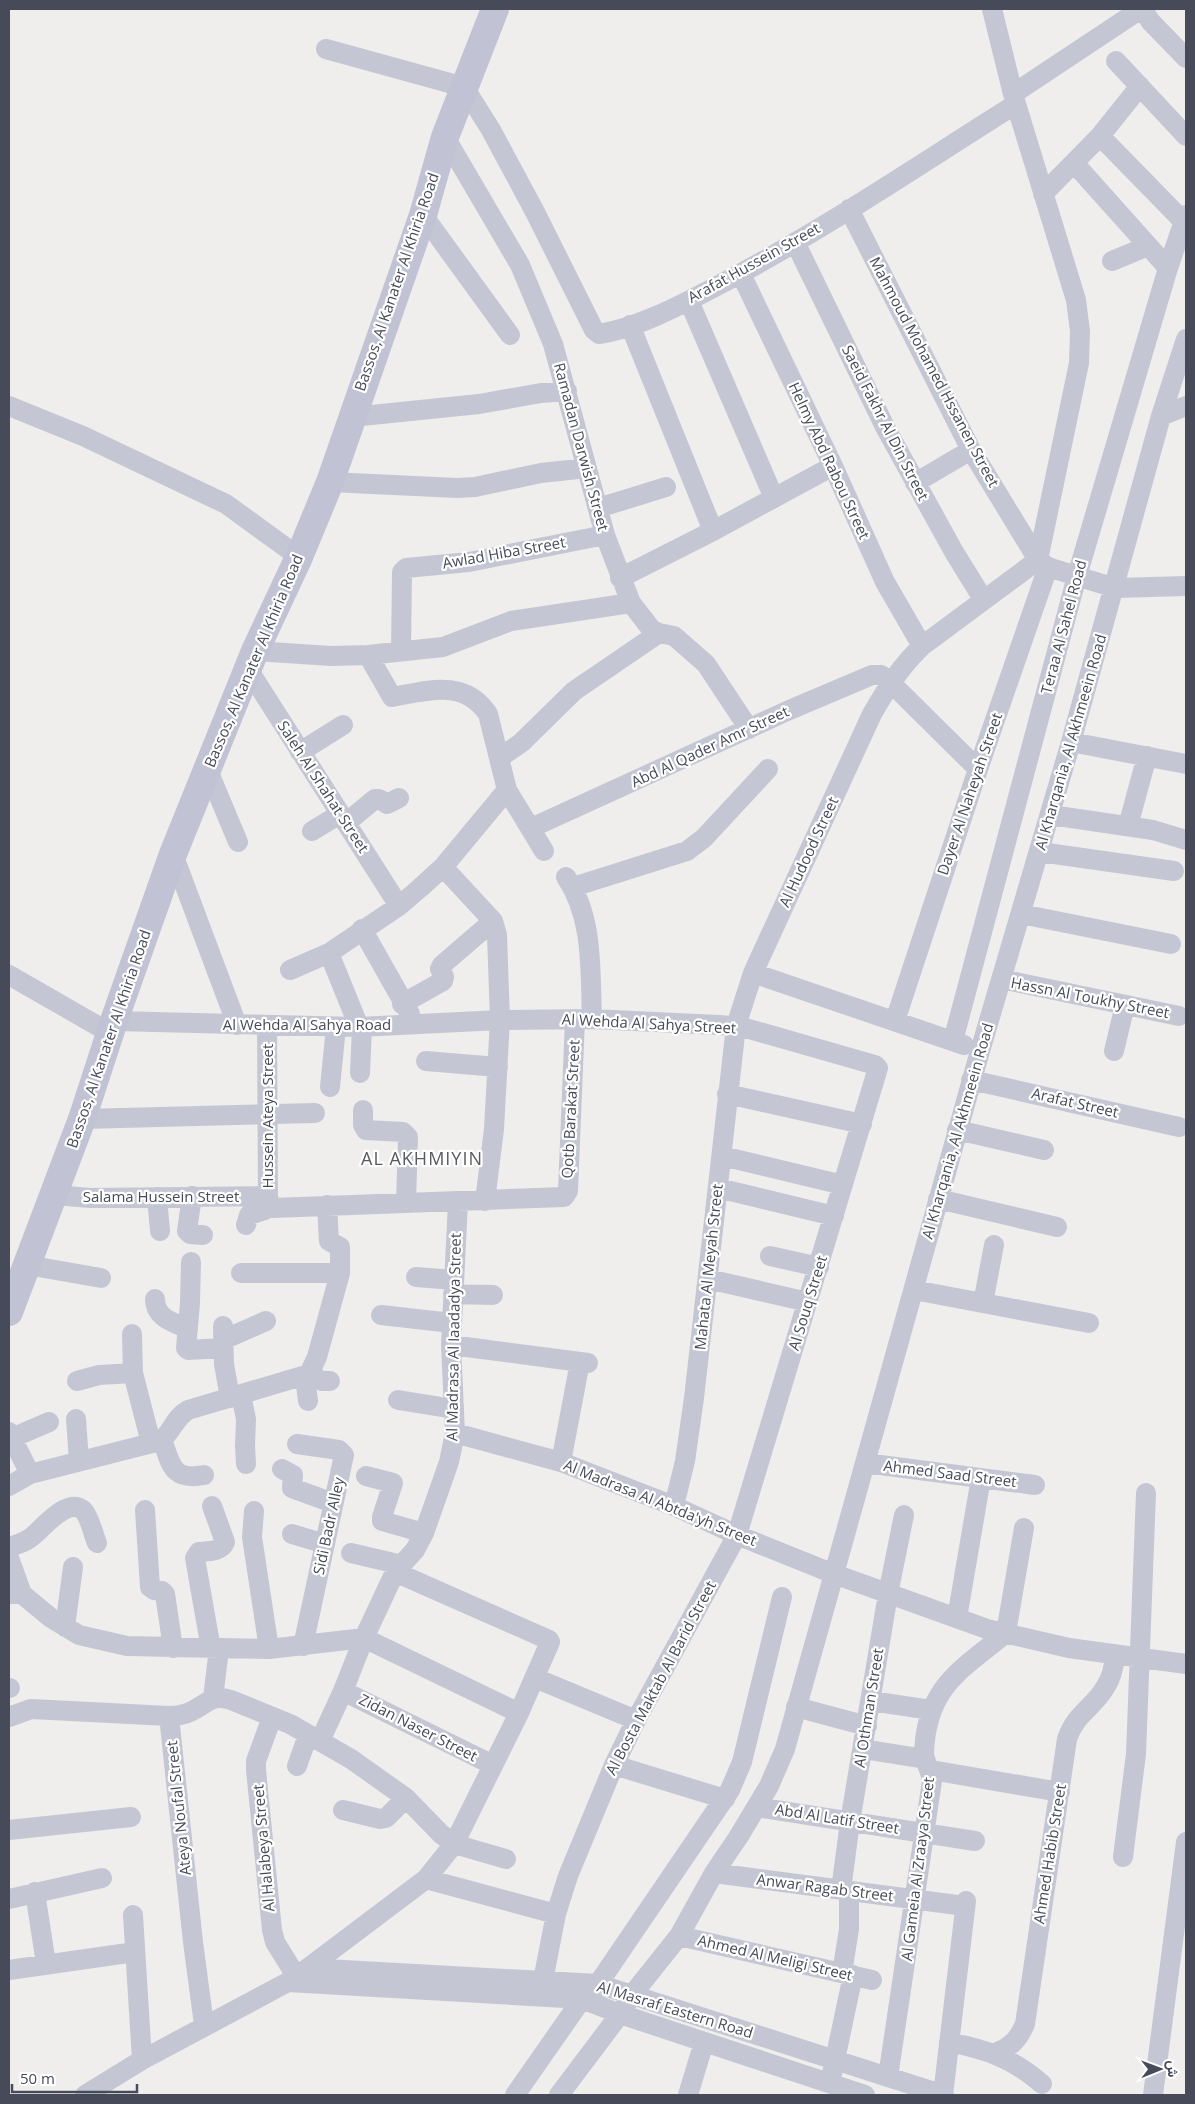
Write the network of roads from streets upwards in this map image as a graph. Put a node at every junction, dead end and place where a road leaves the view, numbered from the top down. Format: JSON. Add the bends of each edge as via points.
{"nodes":[{"id":1,"x":495,"y":9,"type":"edge"},
{"id":2,"x":992,"y":9,"type":"edge"},
{"id":3,"x":1141,"y":9,"type":"edge"},
{"id":4,"x":326,"y":49,"type":"dead end"},
{"id":5,"x":1186,"y":58,"type":"edge"},
{"id":6,"x":1116,"y":61,"type":"dead end"},
{"id":7,"x":1140,"y":86,"type":"junction"},
{"id":8,"x":464,"y":87,"type":"junction"},
{"id":9,"x":1015,"y":99,"type":"junction"},
{"id":10,"x":1100,"y":136,"type":"junction"},
{"id":11,"x":1186,"y":136,"type":"edge"},
{"id":12,"x":445,"y":137,"type":"junction"},
{"id":13,"x":1074,"y":163,"type":"junction"},
{"id":14,"x":1043,"y":194,"type":"junction"},
{"id":15,"x":849,"y":209,"type":"junction"},
{"id":16,"x":423,"y":215,"type":"junction"},
{"id":17,"x":1185,"y":218,"type":"edge"},
{"id":18,"x":795,"y":242,"type":"junction"},
{"id":19,"x":1148,"y":246,"type":"junction"},
{"id":20,"x":1112,"y":261,"type":"dead end"},
{"id":21,"x":1168,"y":268,"type":"junction"},
{"id":22,"x":742,"y":274,"type":"junction"},
{"id":23,"x":690,"y":300,"type":"junction"},
{"id":24,"x":630,"y":326,"type":"junction"},
{"id":25,"x":510,"y":335,"type":"dead end"},
{"id":26,"x":1186,"y":339,"type":"edge"},
{"id":27,"x":567,"y":391,"type":"junction"},
{"id":28,"x":9,"y":406,"type":"edge"},
{"id":29,"x":1186,"y":406,"type":"edge"},
{"id":30,"x":1161,"y":416,"type":"junction"},
{"id":31,"x":352,"y":417,"type":"junction"},
{"id":32,"x":971,"y":450,"type":"junction"},
{"id":33,"x":833,"y":466,"type":"junction"},
{"id":34,"x":588,"y":468,"type":"junction"},
{"id":35,"x":330,"y":482,"type":"junction"},
{"id":36,"x":915,"y":483,"type":"junction"},
{"id":37,"x":666,"y":487,"type":"dead end"},
{"id":38,"x":774,"y":498,"type":"junction"},
{"id":39,"x":598,"y":508,"type":"junction"},
{"id":40,"x":713,"y":532,"type":"junction"},
{"id":41,"x":605,"y":535,"type":"junction"},
{"id":42,"x":300,"y":557,"type":"junction"},
{"id":43,"x":1043,"y":564,"type":"junction"},
{"id":44,"x":1077,"y":576,"type":"junction"},
{"id":45,"x":620,"y":578,"type":"junction"},
{"id":46,"x":1186,"y":586,"type":"edge"},
{"id":47,"x":1115,"y":588,"type":"junction"},
{"id":48,"x":984,"y":599,"type":"junction"},
{"id":49,"x":631,"y":603,"type":"junction"},
{"id":50,"x":659,"y":634,"type":"junction"},
{"id":51,"x":922,"y":646,"type":"junction"},
{"id":52,"x":401,"y":652,"type":"junction"},
{"id":53,"x":368,"y":655,"type":"junction"},
{"id":54,"x":251,"y":660,"type":"junction"},
{"id":55,"x":890,"y":682,"type":"junction"},
{"id":56,"x":344,"y":725,"type":"dead end"},
{"id":57,"x":749,"y":729,"type":"junction"},
{"id":58,"x":1072,"y":742,"type":"junction"},
{"id":59,"x":300,"y":752,"type":"junction"},
{"id":60,"x":1147,"y":756,"type":"junction"},
{"id":61,"x":499,"y":758,"type":"junction"},
{"id":62,"x":1186,"y":764,"type":"edge"},
{"id":63,"x":207,"y":768,"type":"junction"},
{"id":64,"x":768,"y":769,"type":"dead end"},
{"id":65,"x":978,"y":769,"type":"junction"},
{"id":66,"x":507,"y":790,"type":"junction"},
{"id":67,"x":399,"y":798,"type":"dead end"},
{"id":68,"x":1051,"y":815,"type":"junction"},
{"id":69,"x":343,"y":818,"type":"junction"},
{"id":70,"x":1128,"y":826,"type":"junction"},
{"id":71,"x":531,"y":828,"type":"junction"},
{"id":72,"x":312,"y":831,"type":"dead end"},
{"id":73,"x":1186,"y":840,"type":"edge"},
{"id":74,"x":238,"y":842,"type":"dead end"},
{"id":75,"x":544,"y":851,"type":"dead end"},
{"id":76,"x":1040,"y":852,"type":"junction"},
{"id":77,"x":173,"y":854,"type":"junction"},
{"id":78,"x":443,"y":867,"type":"junction"},
{"id":79,"x":1174,"y":871,"type":"dead end"},
{"id":80,"x":399,"y":906,"type":"junction"},
{"id":81,"x":1021,"y":914,"type":"junction"},
{"id":82,"x":494,"y":921,"type":"junction"},
{"id":83,"x":362,"y":929,"type":"junction"},
{"id":84,"x":1171,"y":944,"type":"dead end"},
{"id":85,"x":329,"y":953,"type":"junction"},
{"id":86,"x":290,"y":970,"type":"dead end"},
{"id":87,"x":753,"y":973,"type":"junction"},
{"id":88,"x":9,"y":975,"type":"edge"},
{"id":89,"x":1001,"y":980,"type":"junction"},
{"id":90,"x":402,"y":1004,"type":"junction"},
{"id":91,"x":1125,"y":1004,"type":"junction"},
{"id":92,"x":1179,"y":1016,"type":"dead end"},
{"id":93,"x":584,"y":1019,"type":"junction"},
{"id":94,"x":500,"y":1020,"type":"junction"},
{"id":95,"x":895,"y":1021,"type":"junction"},
{"id":96,"x":416,"y":1024,"type":"junction"},
{"id":97,"x":237,"y":1025,"type":"junction"},
{"id":98,"x":267,"y":1026,"type":"junction"},
{"id":99,"x":736,"y":1026,"type":"junction"},
{"id":100,"x":112,"y":1027,"type":"junction"},
{"id":101,"x":336,"y":1027,"type":"junction"},
{"id":102,"x":360,"y":1027,"type":"junction"},
{"id":103,"x":953,"y":1041,"type":"junction"},
{"id":104,"x":980,"y":1051,"type":"junction"},
{"id":105,"x":1114,"y":1051,"type":"dead end"},
{"id":106,"x":426,"y":1061,"type":"dead end"},
{"id":107,"x":498,"y":1067,"type":"junction"},
{"id":108,"x":878,"y":1071,"type":"joint"},
{"id":109,"x":360,"y":1073,"type":"dead end"},
{"id":110,"x":971,"y":1080,"type":"junction"},
{"id":111,"x":330,"y":1087,"type":"dead end"},
{"id":112,"x":727,"y":1094,"type":"junction"},
{"id":113,"x":363,"y":1110,"type":"dead end"},
{"id":114,"x":315,"y":1113,"type":"dead end"},
{"id":115,"x":267,"y":1114,"type":"junction"},
{"id":116,"x":82,"y":1118,"type":"junction"},
{"id":117,"x":862,"y":1124,"type":"junction"},
{"id":118,"x":1179,"y":1127,"type":"dead end"},
{"id":119,"x":958,"y":1130,"type":"junction"},
{"id":120,"x":1044,"y":1150,"type":"dead end"},
{"id":121,"x":722,"y":1156,"type":"junction"},
{"id":122,"x":844,"y":1185,"type":"junction"},
{"id":123,"x":718,"y":1188,"type":"junction"},
{"id":124,"x":54,"y":1195,"type":"junction"},
{"id":125,"x":192,"y":1196,"type":"junction"},
{"id":126,"x":157,"y":1197,"type":"junction"},
{"id":127,"x":564,"y":1197,"type":"joint"},
{"id":128,"x":938,"y":1199,"type":"junction"},
{"id":129,"x":269,"y":1202,"type":"junction"},
{"id":130,"x":458,"y":1202,"type":"junction"},
{"id":131,"x":485,"y":1202,"type":"junction"},
{"id":132,"x":406,"y":1203,"type":"junction"},
{"id":133,"x":327,"y":1205,"type":"junction"},
{"id":134,"x":834,"y":1216,"type":"junction"},
{"id":135,"x":246,"y":1225,"type":"dead end"},
{"id":136,"x":1057,"y":1227,"type":"dead end"},
{"id":137,"x":160,"y":1231,"type":"dead end"},
{"id":138,"x":203,"y":1235,"type":"dead end"},
{"id":139,"x":994,"y":1245,"type":"dead end"},
{"id":140,"x":770,"y":1256,"type":"dead end"},
{"id":141,"x":191,"y":1262,"type":"dead end"},
{"id":142,"x":27,"y":1265,"type":"junction"},
{"id":143,"x":819,"y":1267,"type":"junction"},
{"id":144,"x":241,"y":1273,"type":"dead end"},
{"id":145,"x":340,"y":1273,"type":"junction"},
{"id":146,"x":101,"y":1278,"type":"dead end"},
{"id":147,"x":416,"y":1278,"type":"dead end"},
{"id":148,"x":708,"y":1279,"type":"junction"},
{"id":149,"x":453,"y":1287,"type":"junction"},
{"id":150,"x":914,"y":1290,"type":"junction"},
{"id":151,"x":492,"y":1295,"type":"dead end"},
{"id":152,"x":155,"y":1299,"type":"dead end"},
{"id":153,"x":808,"y":1302,"type":"junction"},
{"id":154,"x":983,"y":1303,"type":"junction"},
{"id":155,"x":9,"y":1312,"type":"edge"},
{"id":156,"x":381,"y":1315,"type":"dead end"},
{"id":157,"x":266,"y":1321,"type":"dead end"},
{"id":158,"x":452,"y":1323,"type":"junction"},
{"id":159,"x":1089,"y":1323,"type":"dead end"},
{"id":160,"x":188,"y":1330,"type":"junction"},
{"id":161,"x":132,"y":1334,"type":"dead end"},
{"id":162,"x":223,"y":1338,"type":"junction"},
{"id":163,"x":451,"y":1345,"type":"junction"},
{"id":164,"x":133,"y":1373,"type":"junction"},
{"id":165,"x":307,"y":1375,"type":"junction"},
{"id":166,"x":77,"y":1381,"type":"dead end"},
{"id":167,"x":330,"y":1381,"type":"dead end"},
{"id":168,"x":235,"y":1397,"type":"junction"},
{"id":169,"x":398,"y":1400,"type":"dead end"},
{"id":170,"x":308,"y":1401,"type":"dead end"},
{"id":171,"x":454,"y":1409,"type":"junction"},
{"id":172,"x":76,"y":1419,"type":"dead end"},
{"id":173,"x":49,"y":1422,"type":"dead end"},
{"id":174,"x":455,"y":1433,"type":"junction"},
{"id":175,"x":10,"y":1435,"type":"edge"},
{"id":176,"x":157,"y":1441,"type":"junction"},
{"id":177,"x":297,"y":1444,"type":"dead end"},
{"id":178,"x":79,"y":1461,"type":"junction"},
{"id":179,"x":561,"y":1462,"type":"junction"},
{"id":180,"x":865,"y":1463,"type":"junction"},
{"id":181,"x":246,"y":1464,"type":"dead end"},
{"id":182,"x":282,"y":1469,"type":"dead end"},
{"id":183,"x":30,"y":1474,"type":"junction"},
{"id":184,"x":204,"y":1475,"type":"dead end"},
{"id":185,"x":366,"y":1476,"type":"dead end"},
{"id":186,"x":981,"y":1478,"type":"junction"},
{"id":187,"x":1035,"y":1485,"type":"dead end"},
{"id":188,"x":9,"y":1486,"type":"edge"},
{"id":189,"x":1146,"y":1493,"type":"dead end"},
{"id":190,"x":334,"y":1504,"type":"junction"},
{"id":191,"x":212,"y":1506,"type":"dead end"},
{"id":192,"x":674,"y":1506,"type":"junction"},
{"id":193,"x":144,"y":1510,"type":"dead end"},
{"id":194,"x":904,"y":1515,"type":"dead end"},
{"id":195,"x":1024,"y":1528,"type":"dead end"},
{"id":196,"x":222,"y":1530,"type":"junction"},
{"id":197,"x":424,"y":1532,"type":"junction"},
{"id":198,"x":292,"y":1534,"type":"dead end"},
{"id":199,"x":737,"y":1534,"type":"junction"},
{"id":200,"x":96,"y":1543,"type":"dead end"},
{"id":201,"x":325,"y":1544,"type":"junction"},
{"id":202,"x":9,"y":1547,"type":"edge"},
{"id":203,"x":351,"y":1553,"type":"dead end"},
{"id":204,"x":9,"y":1558,"type":"edge"},
{"id":205,"x":73,"y":1567,"type":"dead end"},
{"id":206,"x":399,"y":1568,"type":"junction"},
{"id":207,"x":834,"y":1574,"type":"junction"},
{"id":208,"x":15,"y":1594,"type":"edge"},
{"id":209,"x":888,"y":1594,"type":"junction"},
{"id":210,"x":782,"y":1597,"type":"dead end"},
{"id":211,"x":957,"y":1618,"type":"junction"},
{"id":212,"x":65,"y":1627,"type":"junction"},
{"id":213,"x":1006,"y":1633,"type":"junction"},
{"id":214,"x":364,"y":1638,"type":"junction"},
{"id":215,"x":304,"y":1646,"type":"junction"},
{"id":216,"x":173,"y":1648,"type":"junction"},
{"id":217,"x":215,"y":1649,"type":"junction"},
{"id":218,"x":269,"y":1649,"type":"junction"},
{"id":219,"x":1115,"y":1656,"type":"junction"},
{"id":220,"x":1140,"y":1659,"type":"junction"},
{"id":221,"x":1186,"y":1664,"type":"edge"},
{"id":222,"x":535,"y":1678,"type":"junction"},
{"id":223,"x":343,"y":1691,"type":"junction"},
{"id":224,"x":213,"y":1698,"type":"junction"},
{"id":225,"x":871,"y":1701,"type":"junction"},
{"id":226,"x":796,"y":1707,"type":"junction"},
{"id":227,"x":931,"y":1710,"type":"junction"},
{"id":228,"x":519,"y":1712,"type":"junction"},
{"id":229,"x":169,"y":1716,"type":"junction"},
{"id":230,"x":9,"y":1717,"type":"edge"},
{"id":231,"x":272,"y":1717,"type":"junction"},
{"id":232,"x":636,"y":1720,"type":"junction"},
{"id":233,"x":867,"y":1726,"type":"junction"},
{"id":234,"x":314,"y":1738,"type":"junction"},
{"id":235,"x":863,"y":1750,"type":"junction"},
{"id":236,"x":928,"y":1764,"type":"junction"},
{"id":237,"x":493,"y":1765,"type":"junction"},
{"id":238,"x":614,"y":1765,"type":"junction"},
{"id":239,"x":297,"y":1766,"type":"dead end"},
{"id":240,"x":1060,"y":1792,"type":"junction"},
{"id":241,"x":406,"y":1798,"type":"junction"},
{"id":242,"x":724,"y":1799,"type":"junction"},
{"id":243,"x":757,"y":1807,"type":"junction"},
{"id":244,"x":343,"y":1810,"type":"dead end"},
{"id":245,"x":131,"y":1816,"type":"dead end"},
{"id":246,"x":850,"y":1822,"type":"junction"},
{"id":247,"x":9,"y":1830,"type":"edge"},
{"id":248,"x":925,"y":1833,"type":"junction"},
{"id":249,"x":975,"y":1841,"type":"dead end"},
{"id":250,"x":1186,"y":1842,"type":"edge"},
{"id":251,"x":454,"y":1844,"type":"junction"},
{"id":252,"x":1123,"y":1857,"type":"dead end"},
{"id":253,"x":506,"y":1859,"type":"dead end"},
{"id":254,"x":714,"y":1873,"type":"junction"},
{"id":255,"x":102,"y":1878,"type":"dead end"},
{"id":256,"x":426,"y":1879,"type":"junction"},
{"id":257,"x":845,"y":1890,"type":"junction"},
{"id":258,"x":9,"y":1892,"type":"edge"},
{"id":259,"x":35,"y":1892,"type":"junction"},
{"id":260,"x":9,"y":1899,"type":"edge"},
{"id":261,"x":915,"y":1899,"type":"junction"},
{"id":262,"x":556,"y":1914,"type":"junction"},
{"id":263,"x":133,"y":1915,"type":"dead end"},
{"id":264,"x":679,"y":1936,"type":"junction"},
{"id":265,"x":135,"y":1952,"type":"junction"},
{"id":266,"x":46,"y":1964,"type":"junction"},
{"id":267,"x":9,"y":1970,"type":"edge"},
{"id":268,"x":297,"y":1975,"type":"junction"},
{"id":269,"x":856,"y":1976,"type":"junction"},
{"id":270,"x":598,"y":1984,"type":"junction"},
{"id":271,"x":541,"y":1988,"type":"junction"},
{"id":272,"x":632,"y":1995,"type":"junction"},
{"id":273,"x":582,"y":1999,"type":"junction"},
{"id":274,"x":620,"y":2014,"type":"junction"},
{"id":275,"x":204,"y":2025,"type":"junction"},
{"id":276,"x":704,"y":2042,"type":"junction"},
{"id":277,"x":950,"y":2042,"type":"junction"},
{"id":278,"x":996,"y":2053,"type":"junction"},
{"id":279,"x":142,"y":2060,"type":"junction"},
{"id":280,"x":835,"y":2061,"type":"junction"},
{"id":281,"x":888,"y":2077,"type":"junction"},
{"id":282,"x":1042,"y":2084,"type":"dead end"},
{"id":283,"x":836,"y":2089,"type":"edge"},
{"id":284,"x":85,"y":2095,"type":"edge"},
{"id":285,"x":515,"y":2095,"type":"edge"},
{"id":286,"x":559,"y":2095,"type":"edge"},
{"id":287,"x":688,"y":2095,"type":"edge"},
{"id":288,"x":865,"y":2095,"type":"edge"},
{"id":289,"x":944,"y":2095,"type":"edge"},
{"id":290,"x":1153,"y":2095,"type":"edge"}],
"edges":[{"from":1,"to":8,"type":"street","name":"Bassos, Al Kanater Al Khiria Road"},
{"from":2,"to":9,"type":"street","name":"Dayer Al Naheyah Street"},
{"from":3,"to":5,"type":"street"},
{"from":3,"to":9,"type":"street","name":"Arafat Hussein Street"},
{"from":4,"to":8,"type":"street"},
{"from":6,"to":7,"type":"street"},
{"from":7,"to":10,"type":"street"},
{"from":7,"to":11,"type":"street"},
{"from":8,"to":12,"type":"street","name":"Bassos, Al Kanater Al Khiria Road"},
{"from":8,"to":24,"type":"street","name":"Arafat Hussein Street","via":[[535,212],[594,330],[601,334]]},
{"from":9,"to":14,"type":"street","name":"Dayer Al Naheyah Street"},
{"from":9,"to":15,"type":"street","name":"Arafat Hussein Street"},
{"from":10,"to":13,"type":"street"},
{"from":10,"to":17,"type":"street"},
{"from":12,"to":16,"type":"street","name":"Bassos, Al Kanater Al Khiria Road"},
{"from":12,"to":27,"type":"street","name":"Ramadan Darwish Street","via":[[520,265],[553,344]]},
{"from":13,"to":14,"type":"street"},
{"from":13,"to":19,"type":"street"},
{"from":14,"to":43,"type":"street","name":"Dayer Al Naheyah Street","via":[[1076,300],[1080,331],[1079,363]]},
{"from":15,"to":18,"type":"street","name":"Arafat Hussein Street"},
{"from":15,"to":32,"type":"street","name":"Mahmoud Mohamed Hssanen Street"},
{"from":16,"to":25,"type":"street"},
{"from":16,"to":31,"type":"street","name":"Bassos, Al Kanater Al Khiria Road"},
{"from":17,"to":21,"type":"street","name":"Teraa Al Sahel Road"},
{"from":18,"to":22,"type":"street","name":"Arafat Hussein Street"},
{"from":18,"to":36,"type":"street","name":"Saeid Fakhr Al Din Street"},
{"from":19,"to":20,"type":"street"},
{"from":19,"to":21,"type":"street"},
{"from":21,"to":44,"type":"street","name":"Teraa Al Sahel Road"},
{"from":22,"to":23,"type":"street","name":"Arafat Hussein Street"},
{"from":22,"to":33,"type":"street","name":"Helmy Abd Rabou Street"},
{"from":23,"to":24,"type":"street","name":"Arafat Hussein Street"},
{"from":23,"to":38,"type":"street"},
{"from":24,"to":40,"type":"street"},
{"from":26,"to":30,"type":"street","name":"Al Kharqania, Al Akhmeein Road"},
{"from":27,"to":31,"type":"street"},
{"from":27,"to":34,"type":"street","name":"Ramadan Darwish Street"},
{"from":28,"to":42,"type":"street","via":[[83,436],[226,504]]},
{"from":29,"to":30,"type":"street"},
{"from":30,"to":47,"type":"street","name":"Al Kharqania, Al Akhmeein Road"},
{"from":31,"to":35,"type":"street","name":"Bassos, Al Kanater Al Khiria Road"},
{"from":32,"to":36,"type":"street"},
{"from":32,"to":43,"type":"street","name":"Mahmoud Mohamed Hssanen Street"},
{"from":33,"to":38,"type":"street"},
{"from":33,"to":51,"type":"street","name":"Helmy Abd Rabou Street","via":[[885,582]]},
{"from":34,"to":35,"type":"street","via":[[457,488]]},
{"from":34,"to":39,"type":"street","name":"Ramadan Darwish Street"},
{"from":35,"to":42,"type":"street","name":"Bassos, Al Kanater Al Khiria Road"},
{"from":36,"to":48,"type":"street","name":"Saeid Fakhr Al Din Street"},
{"from":37,"to":39,"type":"street"},
{"from":38,"to":40,"type":"street"},
{"from":39,"to":41,"type":"street","name":"Ramadan Darwish Street"},
{"from":40,"to":45,"type":"street"},
{"from":41,"to":45,"type":"street","name":"Ramadan Darwish Street"},
{"from":41,"to":52,"type":"street","name":"Awlad Hiba Street","via":[[469,562],[403,570]]},
{"from":42,"to":54,"type":"street","name":"Bassos, Al Kanater Al Khiria Road"},
{"from":43,"to":44,"type":"street"},
{"from":43,"to":48,"type":"street","name":"Al Hudood Street"},
{"from":43,"to":65,"type":"street","name":"Dayer Al Naheyah Street"},
{"from":44,"to":47,"type":"street"},
{"from":44,"to":103,"type":"street","name":"Teraa Al Sahel Road"},
{"from":45,"to":49,"type":"street","name":"Ramadan Darwish Street"},
{"from":46,"to":47,"type":"street"},
{"from":47,"to":58,"type":"street","name":"Al Kharqania, Al Akhmeein Road"},
{"from":48,"to":51,"type":"street","name":"Al Hudood Street"},
{"from":49,"to":50,"type":"street","name":"Ramadan Darwish Street","via":[[652,630]]},
{"from":49,"to":52,"type":"street","via":[[511,621],[443,647]]},
{"from":50,"to":57,"type":"street","name":"Ramadan Darwish Street","via":[[674,636],[706,664]]},
{"from":50,"to":61,"type":"street","via":[[574,691],[522,744]]},
{"from":51,"to":55,"type":"street","name":"Al Hudood Street"},
{"from":52,"to":53,"type":"street"},
{"from":53,"to":54,"type":"street"},
{"from":53,"to":61,"type":"street","via":[[392,696],[445,688],[482,704],[488,714]]},
{"from":54,"to":59,"type":"street","name":"Saleh Al Shahat Street"},
{"from":54,"to":63,"type":"street","name":"Bassos, Al Kanater Al Khiria Road"},
{"from":55,"to":57,"type":"street","name":"Abd Al Qader Amr Street","via":[[881,676],[866,676]]},
{"from":55,"to":65,"type":"street"},
{"from":55,"to":87,"type":"street","name":"Al Hudood Street","via":[[872,714]]},
{"from":56,"to":59,"type":"street"},
{"from":57,"to":71,"type":"street","name":"Abd Al Qader Amr Street"},
{"from":58,"to":60,"type":"street"},
{"from":58,"to":68,"type":"street","name":"Al Kharqania, Al Akhmeein Road"},
{"from":59,"to":69,"type":"street","name":"Saleh Al Shahat Street"},
{"from":60,"to":62,"type":"street"},
{"from":60,"to":70,"type":"street"},
{"from":61,"to":66,"type":"street"},
{"from":63,"to":74,"type":"street"},
{"from":63,"to":77,"type":"street","name":"Bassos, Al Kanater Al Khiria Road"},
{"from":64,"to":93,"type":"street","name":"Qotb Barakat Street","via":[[704,838],[687,851],[570,882],[581,904],[588,938]]},
{"from":65,"to":95,"type":"street","name":"Dayer Al Naheyah Street"},
{"from":66,"to":71,"type":"street"},
{"from":66,"to":78,"type":"street"},
{"from":67,"to":69,"type":"street","via":[[387,804],[375,799]]},
{"from":68,"to":70,"type":"street"},
{"from":68,"to":76,"type":"street","name":"Al Kharqania, Al Akhmeein Road"},
{"from":69,"to":72,"type":"street"},
{"from":69,"to":80,"type":"street","name":"Saleh Al Shahat Street"},
{"from":70,"to":73,"type":"street"},
{"from":71,"to":75,"type":"street"},
{"from":76,"to":79,"type":"street"},
{"from":76,"to":81,"type":"street","name":"Al Kharqania, Al Akhmeein Road"},
{"from":77,"to":97,"type":"street"},
{"from":77,"to":100,"type":"street","name":"Bassos, Al Kanater Al Khiria Road"},
{"from":78,"to":80,"type":"street"},
{"from":78,"to":82,"type":"street"},
{"from":80,"to":83,"type":"street"},
{"from":81,"to":84,"type":"street"},
{"from":81,"to":89,"type":"street","name":"Al Kharqania, Al Akhmeein Road"},
{"from":82,"to":90,"type":"street","via":[[442,965],[443,981]]},
{"from":82,"to":94,"type":"street"},
{"from":83,"to":85,"type":"street"},
{"from":83,"to":90,"type":"street"},
{"from":85,"to":86,"type":"street"},
{"from":85,"to":102,"type":"street"},
{"from":87,"to":95,"type":"street"},
{"from":87,"to":99,"type":"street","name":"Al Hudood Street"},
{"from":88,"to":100,"type":"street"},
{"from":89,"to":91,"type":"street","name":"Hassn Al Toukhy Street"},
{"from":89,"to":104,"type":"street","name":"Al Kharqania, Al Akhmeein Road"},
{"from":90,"to":96,"type":"street"},
{"from":91,"to":92,"type":"street","name":"Hassn Al Toukhy Street"},
{"from":91,"to":105,"type":"street"},
{"from":93,"to":94,"type":"street","name":"Al Wehda Al Sahya Street"},
{"from":93,"to":99,"type":"street","name":"Al Wehda Al Sahya Street"},
{"from":93,"to":127,"type":"street","name":"Qotb Barakat Street","via":[[568,1191]]},
{"from":94,"to":96,"type":"street","name":"Al Wehda Al Sahya Road"},
{"from":94,"to":107,"type":"street"},
{"from":95,"to":103,"type":"street"},
{"from":96,"to":102,"type":"street","name":"Al Wehda Al Sahya Road"},
{"from":97,"to":98,"type":"street","name":"Al Wehda Al Sahya Road"},
{"from":97,"to":100,"type":"street","name":"Al Wehda Al Sahya Road"},
{"from":98,"to":101,"type":"street","name":"Al Wehda Al Sahya Road"},
{"from":98,"to":115,"type":"street","name":"Hussein Ateya Street"},
{"from":99,"to":108,"type":"street","name":"Al Wehda Al Sahya Street","via":[[875,1065]]},
{"from":99,"to":112,"type":"street","name":"Mahata Al Meyah Street"},
{"from":100,"to":116,"type":"street","name":"Bassos, Al Kanater Al Khiria Road"},
{"from":101,"to":102,"type":"street","name":"Al Wehda Al Sahya Road"},
{"from":101,"to":111,"type":"street"},
{"from":102,"to":109,"type":"street"},
{"from":103,"to":104,"type":"street"},
{"from":104,"to":110,"type":"street","name":"Al Kharqania, Al Akhmeein Road"},
{"from":106,"to":107,"type":"street"},
{"from":107,"to":131,"type":"street"},
{"from":108,"to":117,"type":"street","name":"Al Souq Street"},
{"from":110,"to":118,"type":"street","name":"Arafat Street"},
{"from":110,"to":119,"type":"street","name":"Al Kharqania, Al Akhmeein Road"},
{"from":112,"to":117,"type":"street"},
{"from":112,"to":121,"type":"street","name":"Mahata Al Meyah Street"},
{"from":113,"to":132,"type":"street","via":[[366,1130],[403,1132],[408,1137]]},
{"from":114,"to":115,"type":"street"},
{"from":115,"to":116,"type":"street"},
{"from":115,"to":129,"type":"street","name":"Hussein Ateya Street"},
{"from":116,"to":124,"type":"street","name":"Bassos, Al Kanater Al Khiria Road"},
{"from":117,"to":122,"type":"street","name":"Al Souq Street"},
{"from":119,"to":120,"type":"street"},
{"from":119,"to":128,"type":"street","name":"Al Kharqania, Al Akhmeein Road"},
{"from":121,"to":122,"type":"street"},
{"from":121,"to":123,"type":"street","name":"Mahata Al Meyah Street"},
{"from":122,"to":134,"type":"street","name":"Al Souq Street"},
{"from":123,"to":134,"type":"street"},
{"from":123,"to":148,"type":"street","name":"Mahata Al Meyah Street"},
{"from":124,"to":126,"type":"street","name":"Salama Hussein Street"},
{"from":124,"to":142,"type":"street","name":"Bassos, Al Kanater Al Khiria Road"},
{"from":125,"to":126,"type":"street","name":"Salama Hussein Street"},
{"from":125,"to":129,"type":"street","name":"Salama Hussein Street"},
{"from":125,"to":138,"type":"street","via":[[188,1232]]},
{"from":126,"to":137,"type":"street"},
{"from":127,"to":131,"type":"street","name":"Salama Hussein Street"},
{"from":128,"to":136,"type":"street"},
{"from":128,"to":150,"type":"street","name":"Al Kharqania, Al Akhmeein Road"},
{"from":129,"to":133,"type":"street","name":"Salama Hussein Street"},
{"from":129,"to":135,"type":"street","via":[[262,1212],[249,1215]]},
{"from":130,"to":131,"type":"street","name":"Salama Hussein Street"},
{"from":130,"to":132,"type":"street","name":"Salama Hussein Street"},
{"from":130,"to":149,"type":"street","name":"Al Madrasa Al Iaadadya Street"},
{"from":132,"to":133,"type":"street","name":"Salama Hussein Street"},
{"from":133,"to":145,"type":"street","via":[[329,1241],[340,1247]]},
{"from":134,"to":143,"type":"street","name":"Al Souq Street"},
{"from":139,"to":154,"type":"street"},
{"from":140,"to":143,"type":"street"},
{"from":141,"to":160,"type":"street"},
{"from":142,"to":146,"type":"street"},
{"from":142,"to":155,"type":"street","name":"Bassos, Al Kanater Al Khiria Road"},
{"from":143,"to":153,"type":"street","name":"Al Souq Street"},
{"from":144,"to":145,"type":"street"},
{"from":145,"to":165,"type":"street","via":[[317,1357]]},
{"from":147,"to":149,"type":"street"},
{"from":148,"to":153,"type":"street"},
{"from":148,"to":192,"type":"street","name":"Mahata Al Meyah Street","via":[[685,1461]]},
{"from":149,"to":151,"type":"street"},
{"from":149,"to":158,"type":"street","name":"Al Madrasa Al Iaadadya Street"},
{"from":150,"to":154,"type":"street"},
{"from":150,"to":180,"type":"street","name":"Al Kharqania, Al Akhmeein Road"},
{"from":152,"to":160,"type":"street","via":[[160,1316]]},
{"from":153,"to":199,"type":"street","name":"Al Souq Street"},
{"from":154,"to":159,"type":"street"},
{"from":156,"to":158,"type":"street"},
{"from":157,"to":162,"type":"street"},
{"from":158,"to":163,"type":"street","name":"Al Madrasa Al Iaadadya Street"},
{"from":160,"to":162,"type":"street","via":[[188,1350]]},
{"from":161,"to":164,"type":"street"},
{"from":162,"to":168,"type":"street","via":[[225,1373]]},
{"from":163,"to":171,"type":"street","name":"Al Madrasa Al Iaadadya Street"},
{"from":163,"to":179,"type":"street","via":[[584,1363]]},
{"from":164,"to":166,"type":"street","via":[[99,1375]]},
{"from":164,"to":176,"type":"street"},
{"from":165,"to":167,"type":"street"},
{"from":165,"to":168,"type":"street"},
{"from":165,"to":170,"type":"street"},
{"from":168,"to":176,"type":"street","via":[[181,1414],[172,1430]]},
{"from":168,"to":181,"type":"street","via":[[246,1419]]},
{"from":169,"to":171,"type":"street"},
{"from":171,"to":174,"type":"street","name":"Al Madrasa Al Iaadadya Street"},
{"from":172,"to":178,"type":"street"},
{"from":173,"to":175,"type":"street"},
{"from":174,"to":179,"type":"street","name":"Al Madrasa Al Abtda'yh Street"},
{"from":174,"to":197,"type":"street","name":"Al Madrasa Al Iaadadya Street"},
{"from":175,"to":183,"type":"street"},
{"from":176,"to":178,"type":"street"},
{"from":176,"to":184,"type":"street","via":[[176,1472],[192,1477]]},
{"from":177,"to":190,"type":"street","name":"Sidi Badr Alley","via":[[341,1450],[343,1453]]},
{"from":178,"to":183,"type":"street"},
{"from":179,"to":192,"type":"street","name":"Al Madrasa Al Abtda'yh Street"},
{"from":180,"to":186,"type":"street","name":"Ahmed Saad Street"},
{"from":180,"to":207,"type":"street","name":"Al Kharqania, Al Akhmeein Road"},
{"from":182,"to":190,"type":"street","via":[[293,1475],[292,1488]]},
{"from":183,"to":188,"type":"street"},
{"from":185,"to":197,"type":"street","via":[[392,1483],[382,1522]]},
{"from":186,"to":187,"type":"street","name":"Ahmed Saad Street"},
{"from":186,"to":211,"type":"street"},
{"from":189,"to":220,"type":"street"},
{"from":190,"to":201,"type":"street","name":"Sidi Badr Alley"},
{"from":191,"to":196,"type":"street"},
{"from":192,"to":199,"type":"street","name":"Al Madrasa Al Abtda'yh Street"},
{"from":193,"to":216,"type":"street","via":[[150,1586],[165,1592]]},
{"from":194,"to":209,"type":"street","name":"Al Othman Street"},
{"from":195,"to":213,"type":"street"},
{"from":196,"to":217,"type":"street","via":[[223,1547],[199,1552],[194,1558]]},
{"from":196,"to":218,"type":"street","via":[[253,1520]]},
{"from":197,"to":206,"type":"street","name":"Al Madrasa Al Iaadadya Street","via":[[415,1550]]},
{"from":198,"to":201,"type":"street"},
{"from":199,"to":207,"type":"street","name":"Al Madrasa Al Abtda'yh Street"},
{"from":199,"to":232,"type":"street","name":"Al Bosta Maktab Al Barid Street"},
{"from":200,"to":202,"type":"street","via":[[85,1512],[72,1507],[63,1510],[33,1536]]},
{"from":201,"to":215,"type":"street","name":"Sidi Badr Alley"},
{"from":203,"to":206,"type":"street"},
{"from":204,"to":208,"type":"street"},
{"from":205,"to":212,"type":"street"},
{"from":206,"to":214,"type":"street","name":"Al Madrasa Al Iaadadya Street"},
{"from":206,"to":222,"type":"street","via":[[549,1640],[550,1645]]},
{"from":207,"to":209,"type":"street"},
{"from":207,"to":226,"type":"street","name":"Al Kharqania, Al Akhmeein Road"},
{"from":208,"to":212,"type":"street"},
{"from":209,"to":211,"type":"street"},
{"from":209,"to":225,"type":"street","name":"Al Othman Street"},
{"from":210,"to":242,"type":"street","via":[[742,1762]]},
{"from":211,"to":213,"type":"street"},
{"from":212,"to":216,"type":"street","via":[[90,1638],[117,1644]]},
{"from":213,"to":219,"type":"street"},
{"from":213,"to":227,"type":"street","name":"Al Gameia Al Zraaya Street","via":[[947,1683]]},
{"from":214,"to":215,"type":"street"},
{"from":214,"to":223,"type":"street","name":"Al Madrasa Al Iaadadya Street"},
{"from":214,"to":228,"type":"street"},
{"from":215,"to":218,"type":"street"},
{"from":216,"to":217,"type":"street"},
{"from":217,"to":218,"type":"street"},
{"from":217,"to":224,"type":"street"},
{"from":219,"to":220,"type":"street"},
{"from":219,"to":240,"type":"street","name":"Ahmed Habib Street","via":[[1106,1686],[1071,1728]]},
{"from":220,"to":221,"type":"street"},
{"from":220,"to":252,"type":"street","via":[[1136,1761]]},
{"from":222,"to":228,"type":"street"},
{"from":222,"to":232,"type":"street"},
{"from":223,"to":234,"type":"street","name":"Al Madrasa Al Iaadadya Street"},
{"from":223,"to":237,"type":"street","name":"Zidan Naser Street"},
{"from":224,"to":229,"type":"street","via":[[193,1711]]},
{"from":224,"to":231,"type":"street","via":[[231,1700]]},
{"from":225,"to":227,"type":"street"},
{"from":225,"to":233,"type":"street","name":"Al Othman Street"},
{"from":226,"to":233,"type":"street"},
{"from":226,"to":243,"type":"street","name":"Al Kharqania, Al Akhmeein Road","via":[[779,1767]]},
{"from":227,"to":236,"type":"street","name":"Al Gameia Al Zraaya Street","via":[[924,1752]]},
{"from":228,"to":237,"type":"street"},
{"from":229,"to":230,"type":"street","via":[[31,1710]]},
{"from":229,"to":275,"type":"street","name":"Ateya Noufal Street"},
{"from":231,"to":234,"type":"street"},
{"from":231,"to":268,"type":"street","name":"Al Halabeya Street","via":[[256,1761],[256,1770],[272,1930],[275,1942]]},
{"from":232,"to":238,"type":"street","name":"Al Bosta Maktab Al Barid Street"},
{"from":233,"to":235,"type":"street","name":"Al Othman Street"},
{"from":234,"to":239,"type":"street","name":"Al Madrasa Al Iaadadya Street"},
{"from":234,"to":241,"type":"street","via":[[351,1759]]},
{"from":235,"to":236,"type":"street"},
{"from":235,"to":246,"type":"street","name":"Al Othman Street"},
{"from":236,"to":240,"type":"street"},
{"from":236,"to":248,"type":"street","name":"Al Gameia Al Zraaya Street","via":[[932,1781]]},
{"from":237,"to":251,"type":"street"},
{"from":238,"to":242,"type":"street"},
{"from":238,"to":262,"type":"street","name":"Al Bosta Maktab Al Barid Street","via":[[568,1876]]},
{"from":240,"to":278,"type":"street","name":"Ahmed Habib Street","via":[[1025,2024],[1009,2048]]},
{"from":241,"to":244,"type":"street","via":[[386,1818]]},
{"from":241,"to":251,"type":"street"},
{"from":242,"to":270,"type":"street"},
{"from":243,"to":246,"type":"street","name":"Abd Al Latif Street"},
{"from":243,"to":254,"type":"street","name":"Al Kharqania, Al Akhmeein Road"},
{"from":245,"to":247,"type":"street"},
{"from":246,"to":248,"type":"street","name":"Abd Al Latif Street"},
{"from":246,"to":257,"type":"street","name":"Al Othman Street"},
{"from":248,"to":249,"type":"street","name":"Abd Al Latif Street"},
{"from":248,"to":261,"type":"street","name":"Al Gameia Al Zraaya Street"},
{"from":250,"to":290,"type":"street"},
{"from":251,"to":253,"type":"street"},
{"from":251,"to":256,"type":"street"},
{"from":254,"to":257,"type":"street","name":"Anwar Ragab Street"},
{"from":254,"to":264,"type":"street","name":"Al Kharqania, Al Akhmeein Road"},
{"from":255,"to":259,"type":"street"},
{"from":256,"to":262,"type":"street"},
{"from":256,"to":268,"type":"street"},
{"from":257,"to":261,"type":"street","name":"Anwar Ragab Street"},
{"from":257,"to":269,"type":"street","name":"Al Othman Street","via":[[848,1935]]},
{"from":258,"to":260,"type":"street"},
{"from":259,"to":260,"type":"street"},
{"from":259,"to":266,"type":"street"},
{"from":261,"to":277,"type":"street","name":"Anwar Ragab Street","via":[[966,1904]]},
{"from":261,"to":281,"type":"street","name":"Al Gameia Al Zraaya Street"},
{"from":262,"to":271,"type":"street","name":"Al Bosta Maktab Al Barid Street"},
{"from":263,"to":265,"type":"street"},
{"from":264,"to":269,"type":"street","name":"Ahmed Al Meligi Street"},
{"from":264,"to":272,"type":"street","name":"Al Kharqania, Al Akhmeein Road"},
{"from":265,"to":266,"type":"street"},
{"from":265,"to":279,"type":"street"},
{"from":266,"to":267,"type":"street"},
{"from":268,"to":271,"type":"street","name":"Al Masraf Eastern Road"},
{"from":268,"to":275,"type":"street"},
{"from":269,"to":280,"type":"street","name":"Al Othman Street"},
{"from":270,"to":271,"type":"street","name":"Al Masraf Eastern Road"},
{"from":270,"to":272,"type":"street","name":"Al Masraf Eastern Road"},
{"from":270,"to":273,"type":"street"},
{"from":271,"to":273,"type":"street","name":"Al Masraf Eastern Road"},
{"from":272,"to":274,"type":"street","name":"Al Kharqania, Al Akhmeein Road"},
{"from":272,"to":280,"type":"street","name":"Al Masraf Eastern Road"},
{"from":273,"to":274,"type":"street","name":"Al Masraf Eastern Road"},
{"from":273,"to":285,"type":"street"},
{"from":274,"to":276,"type":"street","name":"Al Masraf Eastern Road"},
{"from":274,"to":286,"type":"street","name":"Al Kharqania, Al Akhmeein Road"},
{"from":275,"to":279,"type":"street"},
{"from":276,"to":283,"type":"street","name":"Al Masraf Eastern Road"},
{"from":276,"to":287,"type":"street"},
{"from":277,"to":278,"type":"street"},
{"from":277,"to":289,"type":"street"},
{"from":278,"to":282,"type":"street"},
{"from":279,"to":284,"type":"street"},
{"from":280,"to":281,"type":"street","name":"Al Masraf Eastern Road"},
{"from":280,"to":283,"type":"street","name":"Al Othman Street"},
{"from":281,"to":289,"type":"street","name":"Al Masraf Eastern Road"},
{"from":283,"to":288,"type":"street","name":"Al Masraf Eastern Road"}]}
